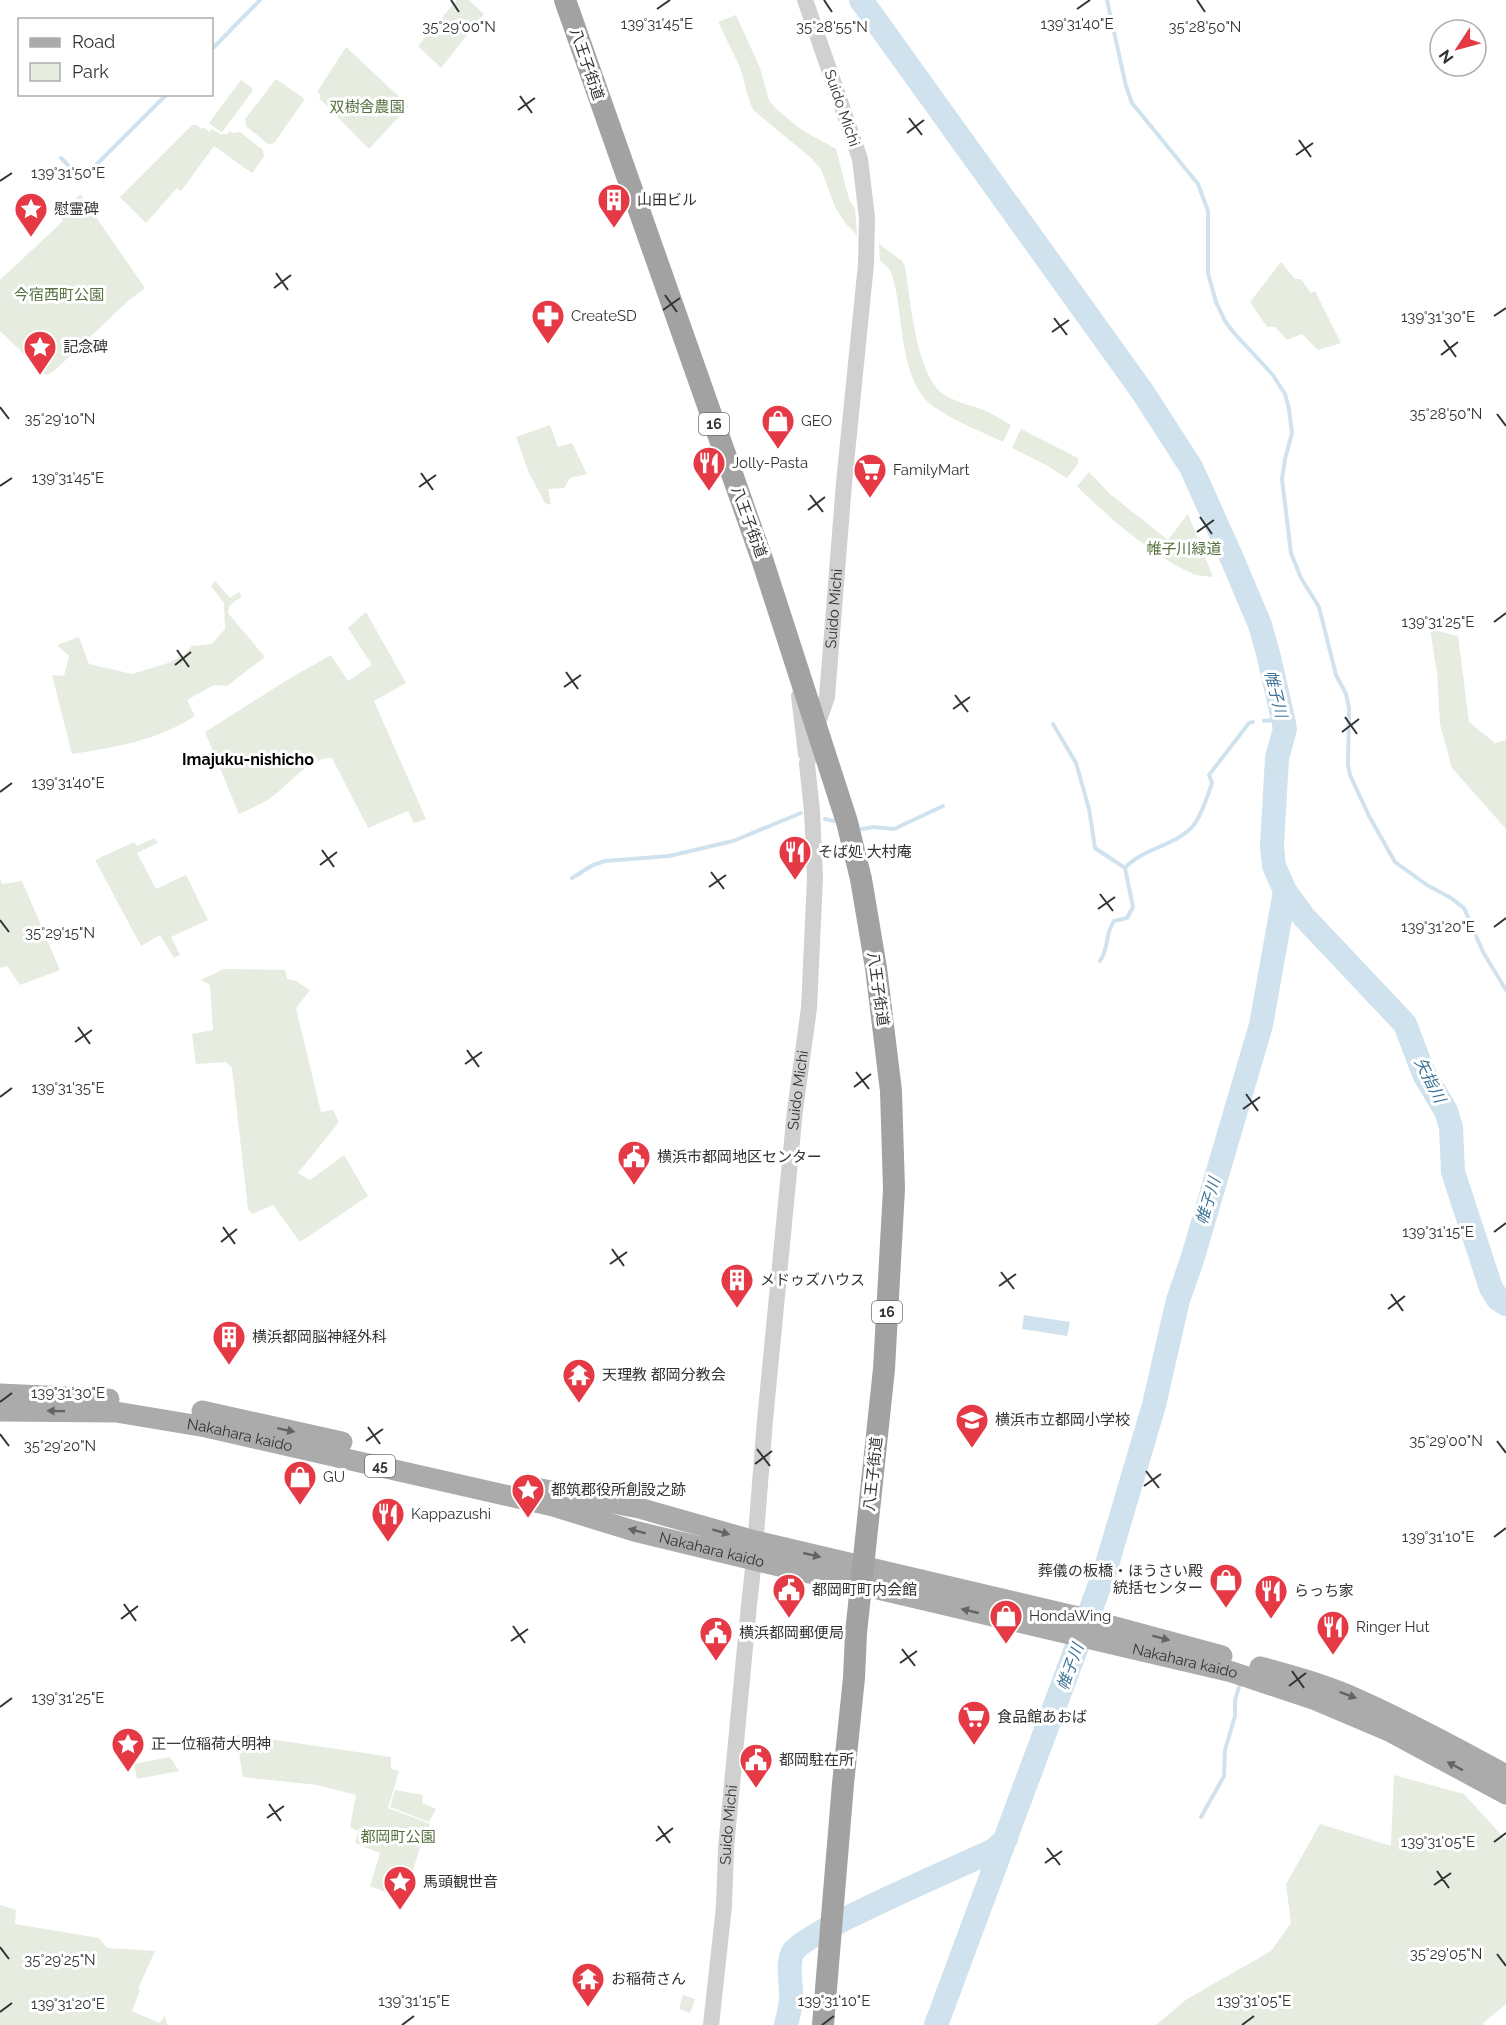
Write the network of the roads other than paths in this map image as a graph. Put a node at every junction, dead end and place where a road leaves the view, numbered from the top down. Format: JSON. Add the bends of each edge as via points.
{"nodes":[{"id":1,"x":565,"y":0,"type":"edge"},
{"id":2,"x":805,"y":0,"type":"edge"},
{"id":3,"x":793,"y":651,"type":"junction"},
{"id":4,"x":817,"y":726,"type":"junction"},
{"id":5,"x":807,"y":764,"type":"junction"},
{"id":6,"x":0,"y":1394,"type":"edge"},
{"id":7,"x":0,"y":1411,"type":"edge"},
{"id":8,"x":755,"y":1551,"type":"junction"},
{"id":9,"x":862,"y":1576,"type":"junction"},
{"id":10,"x":1099,"y":1632,"type":"junction"},
{"id":11,"x":1506,"y":1775,"type":"edge"},
{"id":12,"x":1506,"y":1794,"type":"edge"},
{"id":13,"x":711,"y":2025,"type":"edge"},
{"id":14,"x":823,"y":2025,"type":"edge"}],
"edges":[{"from":1,"to":3,"type":"highway","name":"八王子街道","number":"16"},
{"from":2,"to":4,"type":"street","name":"Suido Michi","via":[[860,159],[867,218],[827,697]]},
{"from":3,"to":4,"type":"highway","name":"八王子街道","number":"16"},
{"from":3,"to":5,"type":"street"},
{"from":4,"to":5,"type":"street","name":"Suido Michi"},
{"from":4,"to":9,"type":"highway","name":"八王子街道","number":"16","via":[[861,879],[891,1091],[894,1189],[884,1369]]},
{"from":5,"to":8,"type":"street","name":"Suido Michi","via":[[815,878],[809,1008],[795,1110]]},
{"from":6,"to":8,"type":"main road","name":"Nakahara kaido","number":"45","one_way":true,"via":[[120,1400],[214,1414],[639,1508]]},
{"from":8,"to":7,"type":"main road","name":"Nakahara kaido","number":"45","one_way":true,"via":[[634,1531],[553,1506],[206,1427],[116,1412]]},
{"from":8,"to":9,"type":"main road","name":"Nakahara kaido","number":"45"},
{"from":8,"to":13,"type":"street","name":"Suido Michi"},
{"from":9,"to":10,"type":"main road","name":"Nakahara kaido","number":"45"},
{"from":9,"to":14,"type":"highway","name":"八王子街道","number":"16"},
{"from":10,"to":11,"type":"main road","name":"Nakahara kaido","number":"45","one_way":true,"via":[[1158,1637],[1320,1684],[1443,1739]]},
{"from":12,"to":10,"type":"main road","name":"Nakahara kaido","number":"45","one_way":true,"via":[[1389,1731],[1316,1700]]}]}
